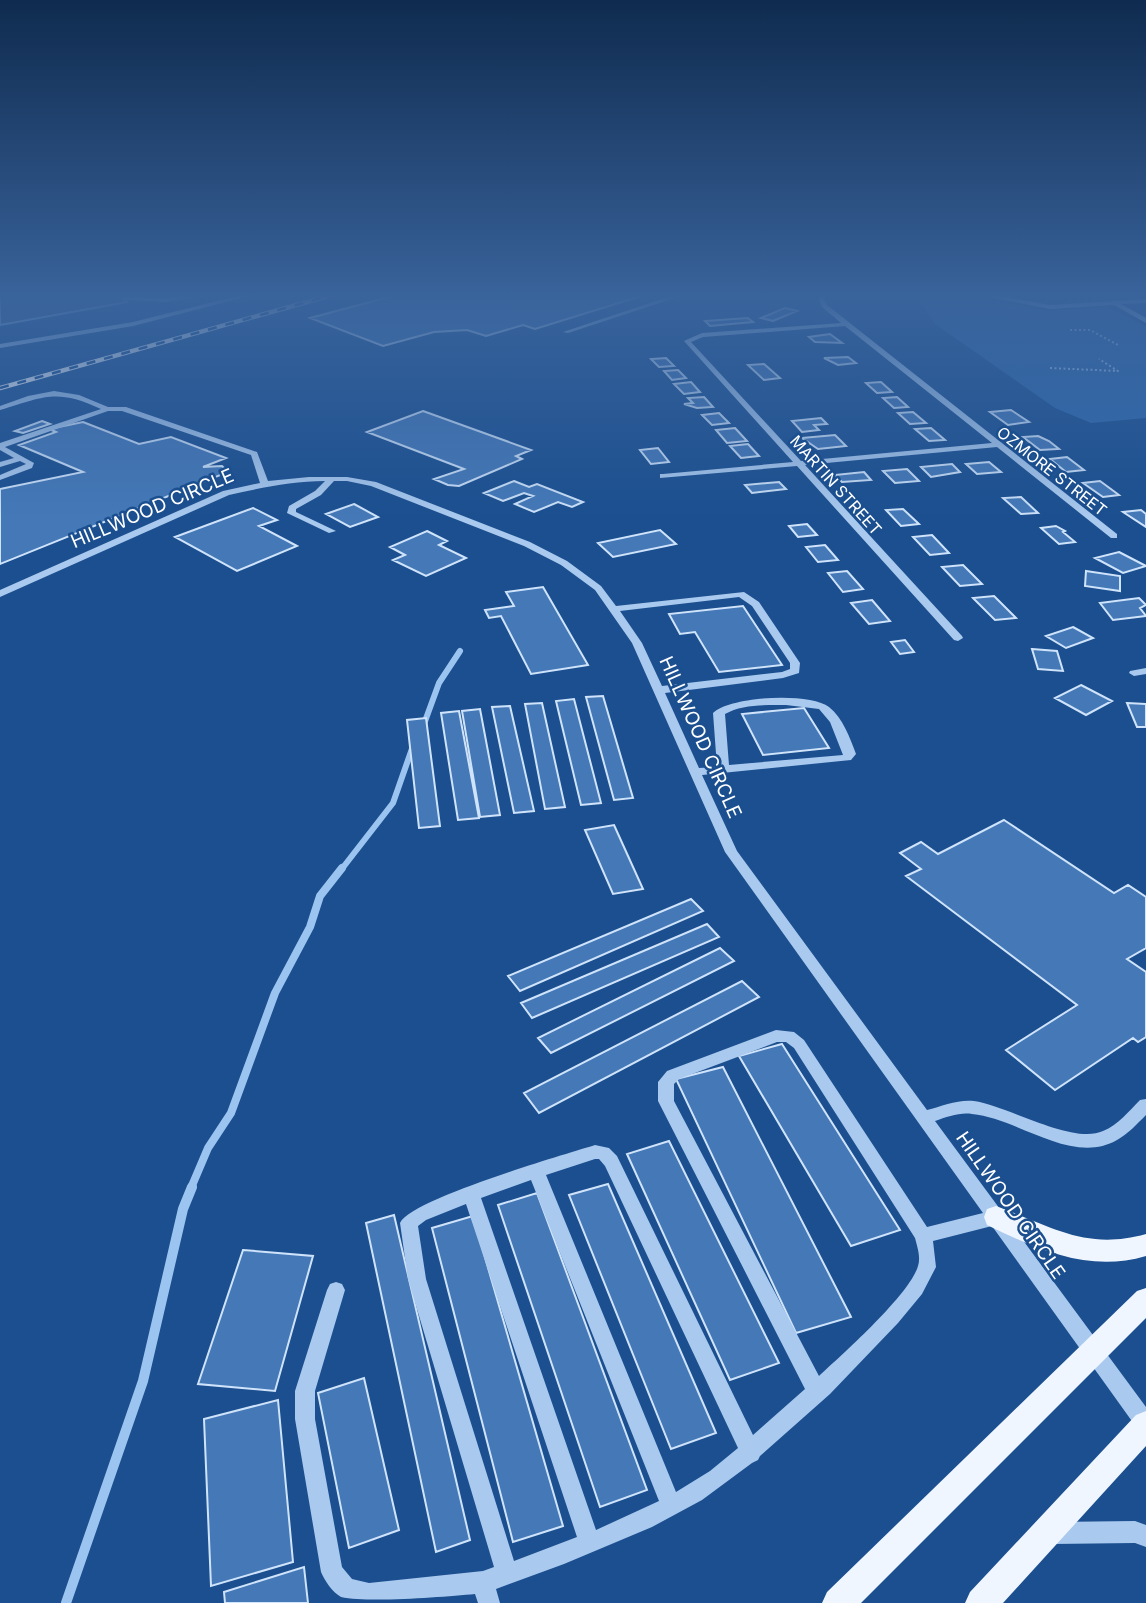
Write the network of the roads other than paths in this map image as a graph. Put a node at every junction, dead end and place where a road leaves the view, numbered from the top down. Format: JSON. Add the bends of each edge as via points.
{"nodes":[{"id":1,"x":710,"y":368,"type":"edge"},
{"id":2,"x":901,"y":368,"type":"edge"},
{"id":3,"x":0,"y":408,"type":"edge"},
{"id":4,"x":107,"y":409,"type":"junction"},
{"id":5,"x":996,"y":445,"type":"junction"},
{"id":6,"x":0,"y":446,"type":"edge"},
{"id":7,"x":21,"y":458,"type":"junction"},
{"id":8,"x":797,"y":463,"type":"junction"},
{"id":9,"x":0,"y":466,"type":"edge"},
{"id":10,"x":663,"y":476,"type":"dead end"},
{"id":11,"x":0,"y":478,"type":"edge"},
{"id":12,"x":332,"y":479,"type":"junction"},
{"id":13,"x":265,"y":484,"type":"junction"},
{"id":14,"x":332,"y":531,"type":"dead end"},
{"id":15,"x":1114,"y":536,"type":"dead end"},
{"id":16,"x":0,"y":594,"type":"edge"},
{"id":17,"x":614,"y":610,"type":"junction"},
{"id":18,"x":958,"y":638,"type":"dead end"},
{"id":19,"x":659,"y":690,"type":"junction"},
{"id":20,"x":723,"y":769,"type":"junction"},
{"id":21,"x":696,"y":772,"type":"junction"},
{"id":22,"x":1146,"y":1105,"type":"edge"},
{"id":23,"x":925,"y":1117,"type":"junction"},
{"id":24,"x":536,"y":1171,"type":"junction"},
{"id":25,"x":471,"y":1194,"type":"junction"},
{"id":26,"x":996,"y":1217,"type":"junction"},
{"id":27,"x":923,"y":1236,"type":"junction"},
{"id":28,"x":1146,"y":1245,"type":"edge"},
{"id":29,"x":336,"y":1290,"type":"dead end"},
{"id":30,"x":1146,"y":1300,"type":"edge"},
{"id":31,"x":1093,"y":1353,"type":"junction"},
{"id":32,"x":816,"y":1390,"type":"junction"},
{"id":33,"x":1146,"y":1425,"type":"edge"},
{"id":34,"x":751,"y":1453,"type":"junction"},
{"id":35,"x":671,"y":1504,"type":"junction"},
{"id":36,"x":1046,"y":1533,"type":"junction"},
{"id":37,"x":1146,"y":1536,"type":"edge"},
{"id":38,"x":589,"y":1542,"type":"junction"},
{"id":39,"x":508,"y":1574,"type":"junction"},
{"id":40,"x":483,"y":1582,"type":"junction"},
{"id":41,"x":489,"y":1603,"type":"edge"},
{"id":42,"x":838,"y":1603,"type":"edge"},
{"id":43,"x":981,"y":1603,"type":"edge"}],
"edges":[{"from":1,"to":8,"type":"street","name":"MARTIN STREET"},
{"from":2,"to":5,"type":"street","name":"OZMORE STREET"},
{"from":3,"to":4,"type":"street","via":[[64,393]]},
{"from":4,"to":6,"type":"street"},
{"from":4,"to":13,"type":"street","via":[[123,409],[254,454]]},
{"from":5,"to":8,"type":"street"},
{"from":5,"to":15,"type":"street","name":"OZMORE STREET"},
{"from":6,"to":7,"type":"street"},
{"from":7,"to":9,"type":"street"},
{"from":7,"to":11,"type":"street","via":[[29,466]]},
{"from":8,"to":10,"type":"street"},
{"from":8,"to":18,"type":"street","name":"MARTIN STREET"},
{"from":12,"to":13,"type":"street","name":"HILLWOOD CIRCLE"},
{"from":12,"to":14,"type":"street","via":[[291,513]]},
{"from":12,"to":17,"type":"street","name":"HILLWOOD CIRCLE","via":[[373,484],[527,544],[564,563],[597,588]]},
{"from":13,"to":16,"type":"street","name":"HILLWOOD CIRCLE","via":[[226,493]]},
{"from":17,"to":19,"type":"street","name":"HILLWOOD CIRCLE","via":[[637,643]]},
{"from":17,"to":19,"type":"street","via":[[741,594],[756,604],[795,663],[795,671],[783,675]]},
{"from":19,"to":21,"type":"street","name":"HILLWOOD CIRCLE"},
{"from":20,"to":20,"type":"street","via":[[847,758],[850,754],[838,726],[821,705],[730,706],[719,713]]},
{"from":20,"to":21,"type":"street"},
{"from":21,"to":23,"type":"street","name":"HILLWOOD CIRCLE","via":[[731,852]]},
{"from":22,"to":23,"type":"street","via":[[1117,1131],[1099,1140],[1033,1127],[970,1107]]},
{"from":23,"to":26,"type":"street","name":"HILLWOOD CIRCLE"},
{"from":24,"to":25,"type":"street"},
{"from":24,"to":34,"type":"street","via":[[595,1152],[611,1161]]},
{"from":24,"to":35,"type":"street"},
{"from":25,"to":38,"type":"street"},
{"from":25,"to":39,"type":"street","via":[[419,1215],[409,1223],[409,1234],[418,1279]]},
{"from":26,"to":27,"type":"street"},
{"from":26,"to":28,"type":"main road","via":[[1041,1239],[1093,1253],[1128,1252]]},
{"from":26,"to":31,"type":"street","name":"HILLWOOD CIRCLE"},
{"from":27,"to":32,"type":"street","via":[[927,1267],[907,1302]]},
{"from":27,"to":32,"type":"street","via":[[799,1044],[789,1036],[776,1036],[673,1075],[666,1082],[666,1101]]},
{"from":29,"to":40,"type":"street","via":[[306,1391],[305,1419],[332,1572],[346,1588],[369,1594]]},
{"from":30,"to":31,"type":"main road"},
{"from":31,"to":33,"type":"street","name":"HILLWOOD CIRCLE"},
{"from":31,"to":42,"type":"main road"},
{"from":32,"to":34,"type":"street"},
{"from":33,"to":36,"type":"main road"},
{"from":34,"to":35,"type":"street"},
{"from":35,"to":38,"type":"street"},
{"from":36,"to":37,"type":"street","via":[[1135,1532]]},
{"from":36,"to":43,"type":"main road"},
{"from":38,"to":39,"type":"street"},
{"from":39,"to":40,"type":"street"},
{"from":40,"to":41,"type":"street"}]}
